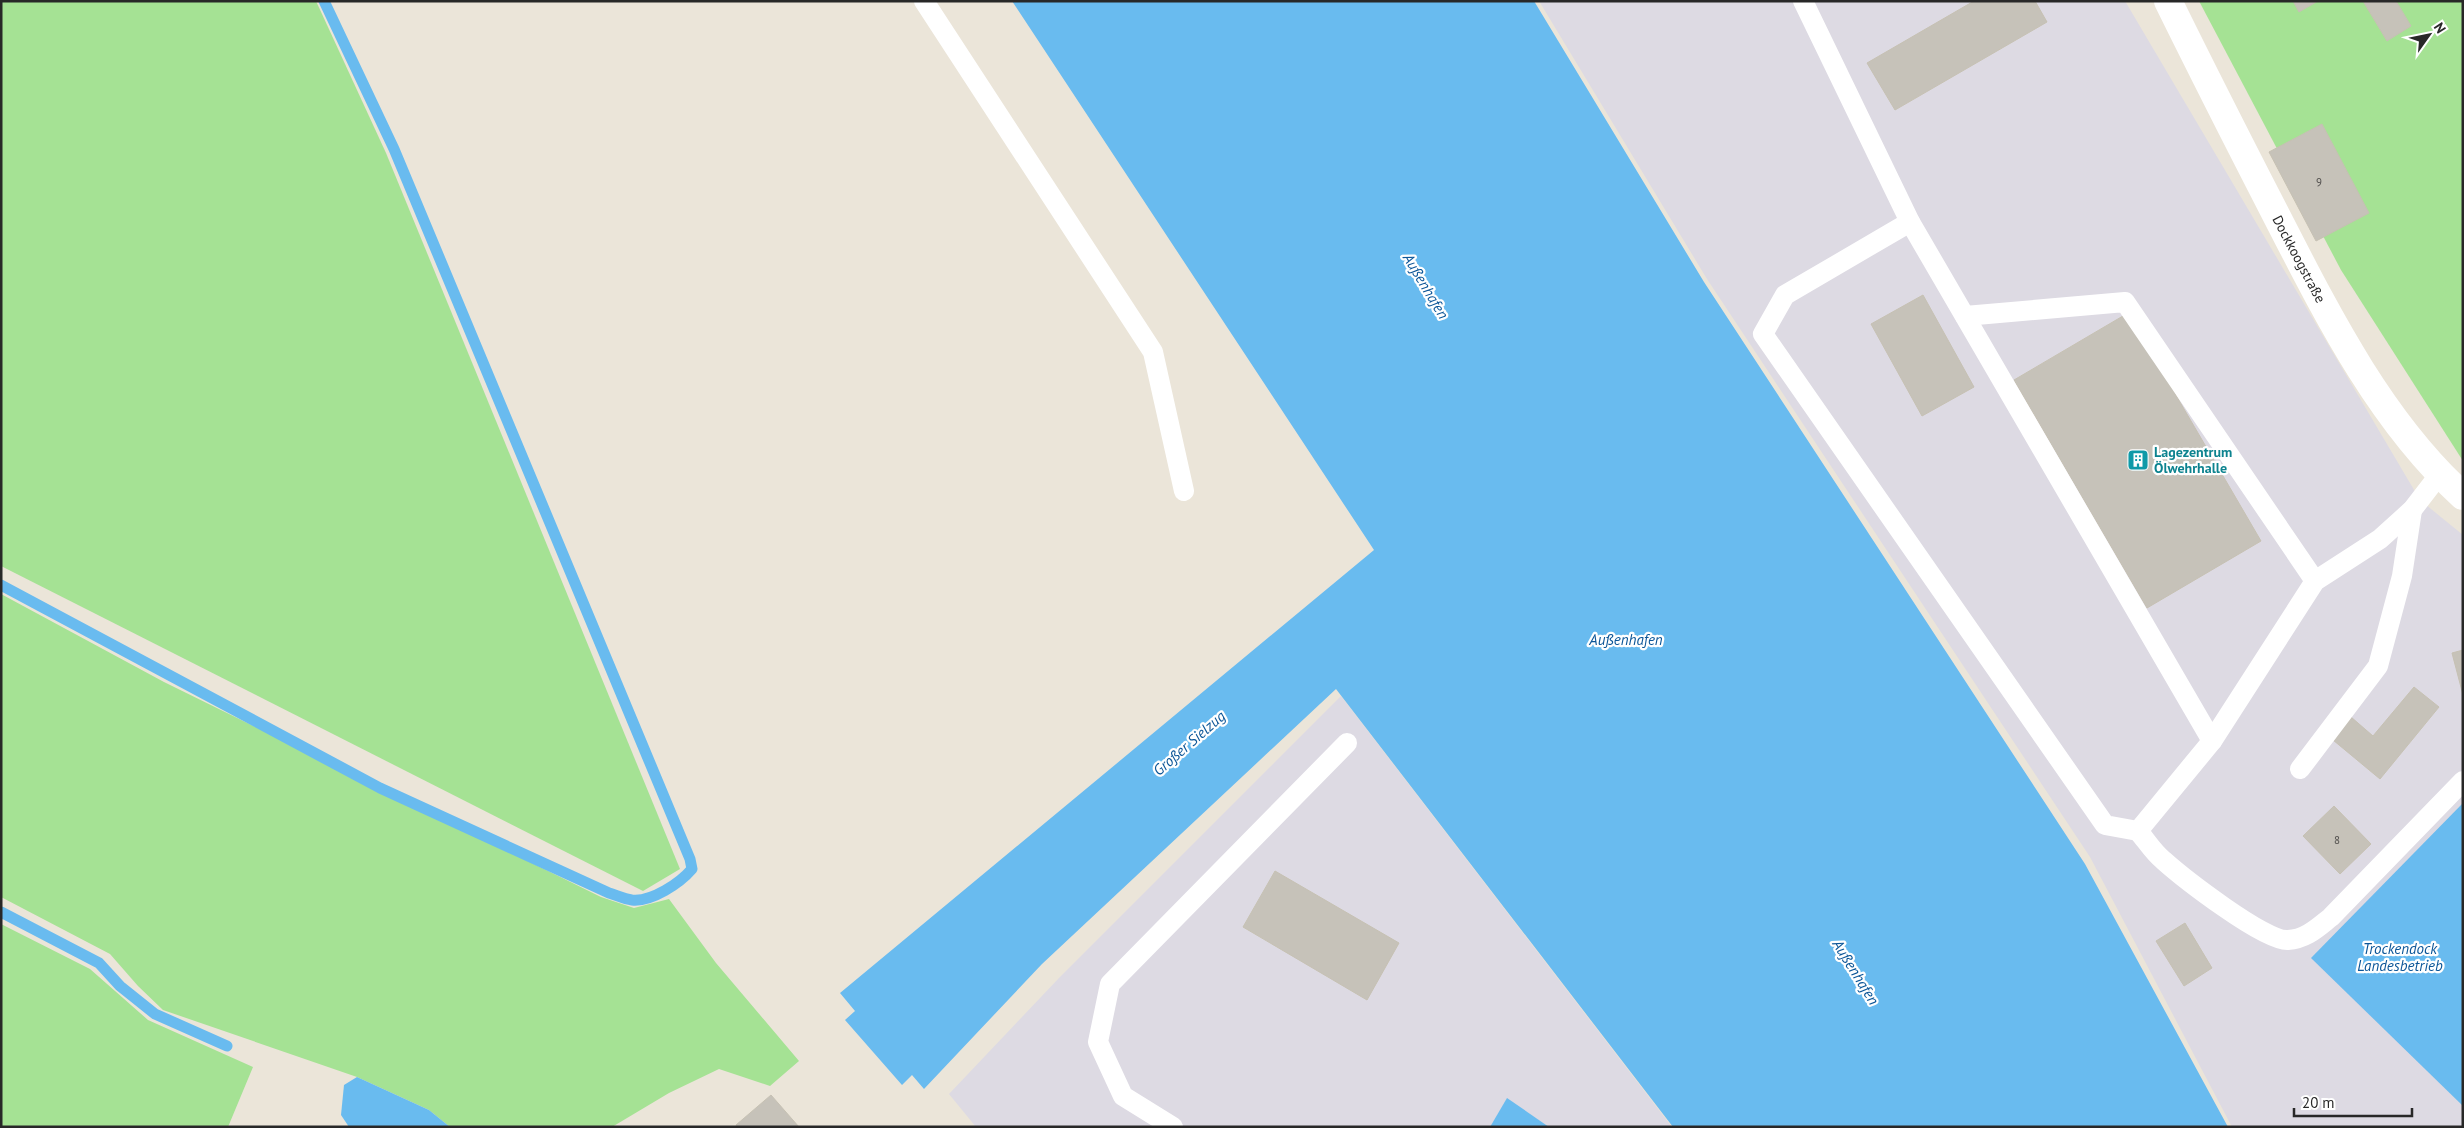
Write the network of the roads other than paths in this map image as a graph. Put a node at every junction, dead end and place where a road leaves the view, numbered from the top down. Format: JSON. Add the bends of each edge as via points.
{"nodes":[{"id":1,"x":924,"y":1,"type":"edge"},
{"id":2,"x":1803,"y":1,"type":"edge"},
{"id":3,"x":2168,"y":1,"type":"edge"},
{"id":4,"x":1910,"y":222,"type":"junction"},
{"id":5,"x":1965,"y":316,"type":"junction"},
{"id":6,"x":2439,"y":474,"type":"junction"},
{"id":7,"x":1184,"y":490,"type":"dead end"},
{"id":8,"x":2463,"y":496,"type":"edge"},
{"id":9,"x":2412,"y":510,"type":"junction"},
{"id":10,"x":2315,"y":581,"type":"junction"},
{"id":11,"x":2212,"y":741,"type":"junction"},
{"id":12,"x":1347,"y":742,"type":"dead end"},
{"id":13,"x":2300,"y":769,"type":"dead end"},
{"id":14,"x":2463,"y":780,"type":"edge"},
{"id":15,"x":2138,"y":831,"type":"junction"},
{"id":16,"x":1173,"y":1127,"type":"edge"}],
"edges":[{"from":1,"to":7,"type":"lane","via":[[1153,352]]},
{"from":2,"to":4,"type":"lane"},
{"from":3,"to":6,"type":"street","name":"Dockkoogstraße","via":[[2312,286],[2386,410]]},
{"from":4,"to":5,"type":"lane"},
{"from":4,"to":15,"type":"lane","via":[[1785,295],[1762,334],[2105,825]]},
{"from":5,"to":10,"type":"lane","via":[[2125,302]]},
{"from":5,"to":11,"type":"lane"},
{"from":6,"to":8,"type":"street","name":"Dockkoogstraße"},
{"from":6,"to":9,"type":"lane"},
{"from":9,"to":10,"type":"lane","via":[[2380,539]]},
{"from":9,"to":13,"type":"lane","via":[[2402,576],[2378,666]]},
{"from":10,"to":11,"type":"lane"},
{"from":11,"to":15,"type":"lane"},
{"from":12,"to":16,"type":"lane","via":[[1110,984],[1098,1042],[1123,1096]]},
{"from":14,"to":15,"type":"lane","via":[[2331,917],[2308,936],[2286,941],[2256,928],[2199,888],[2161,858]]}]}
